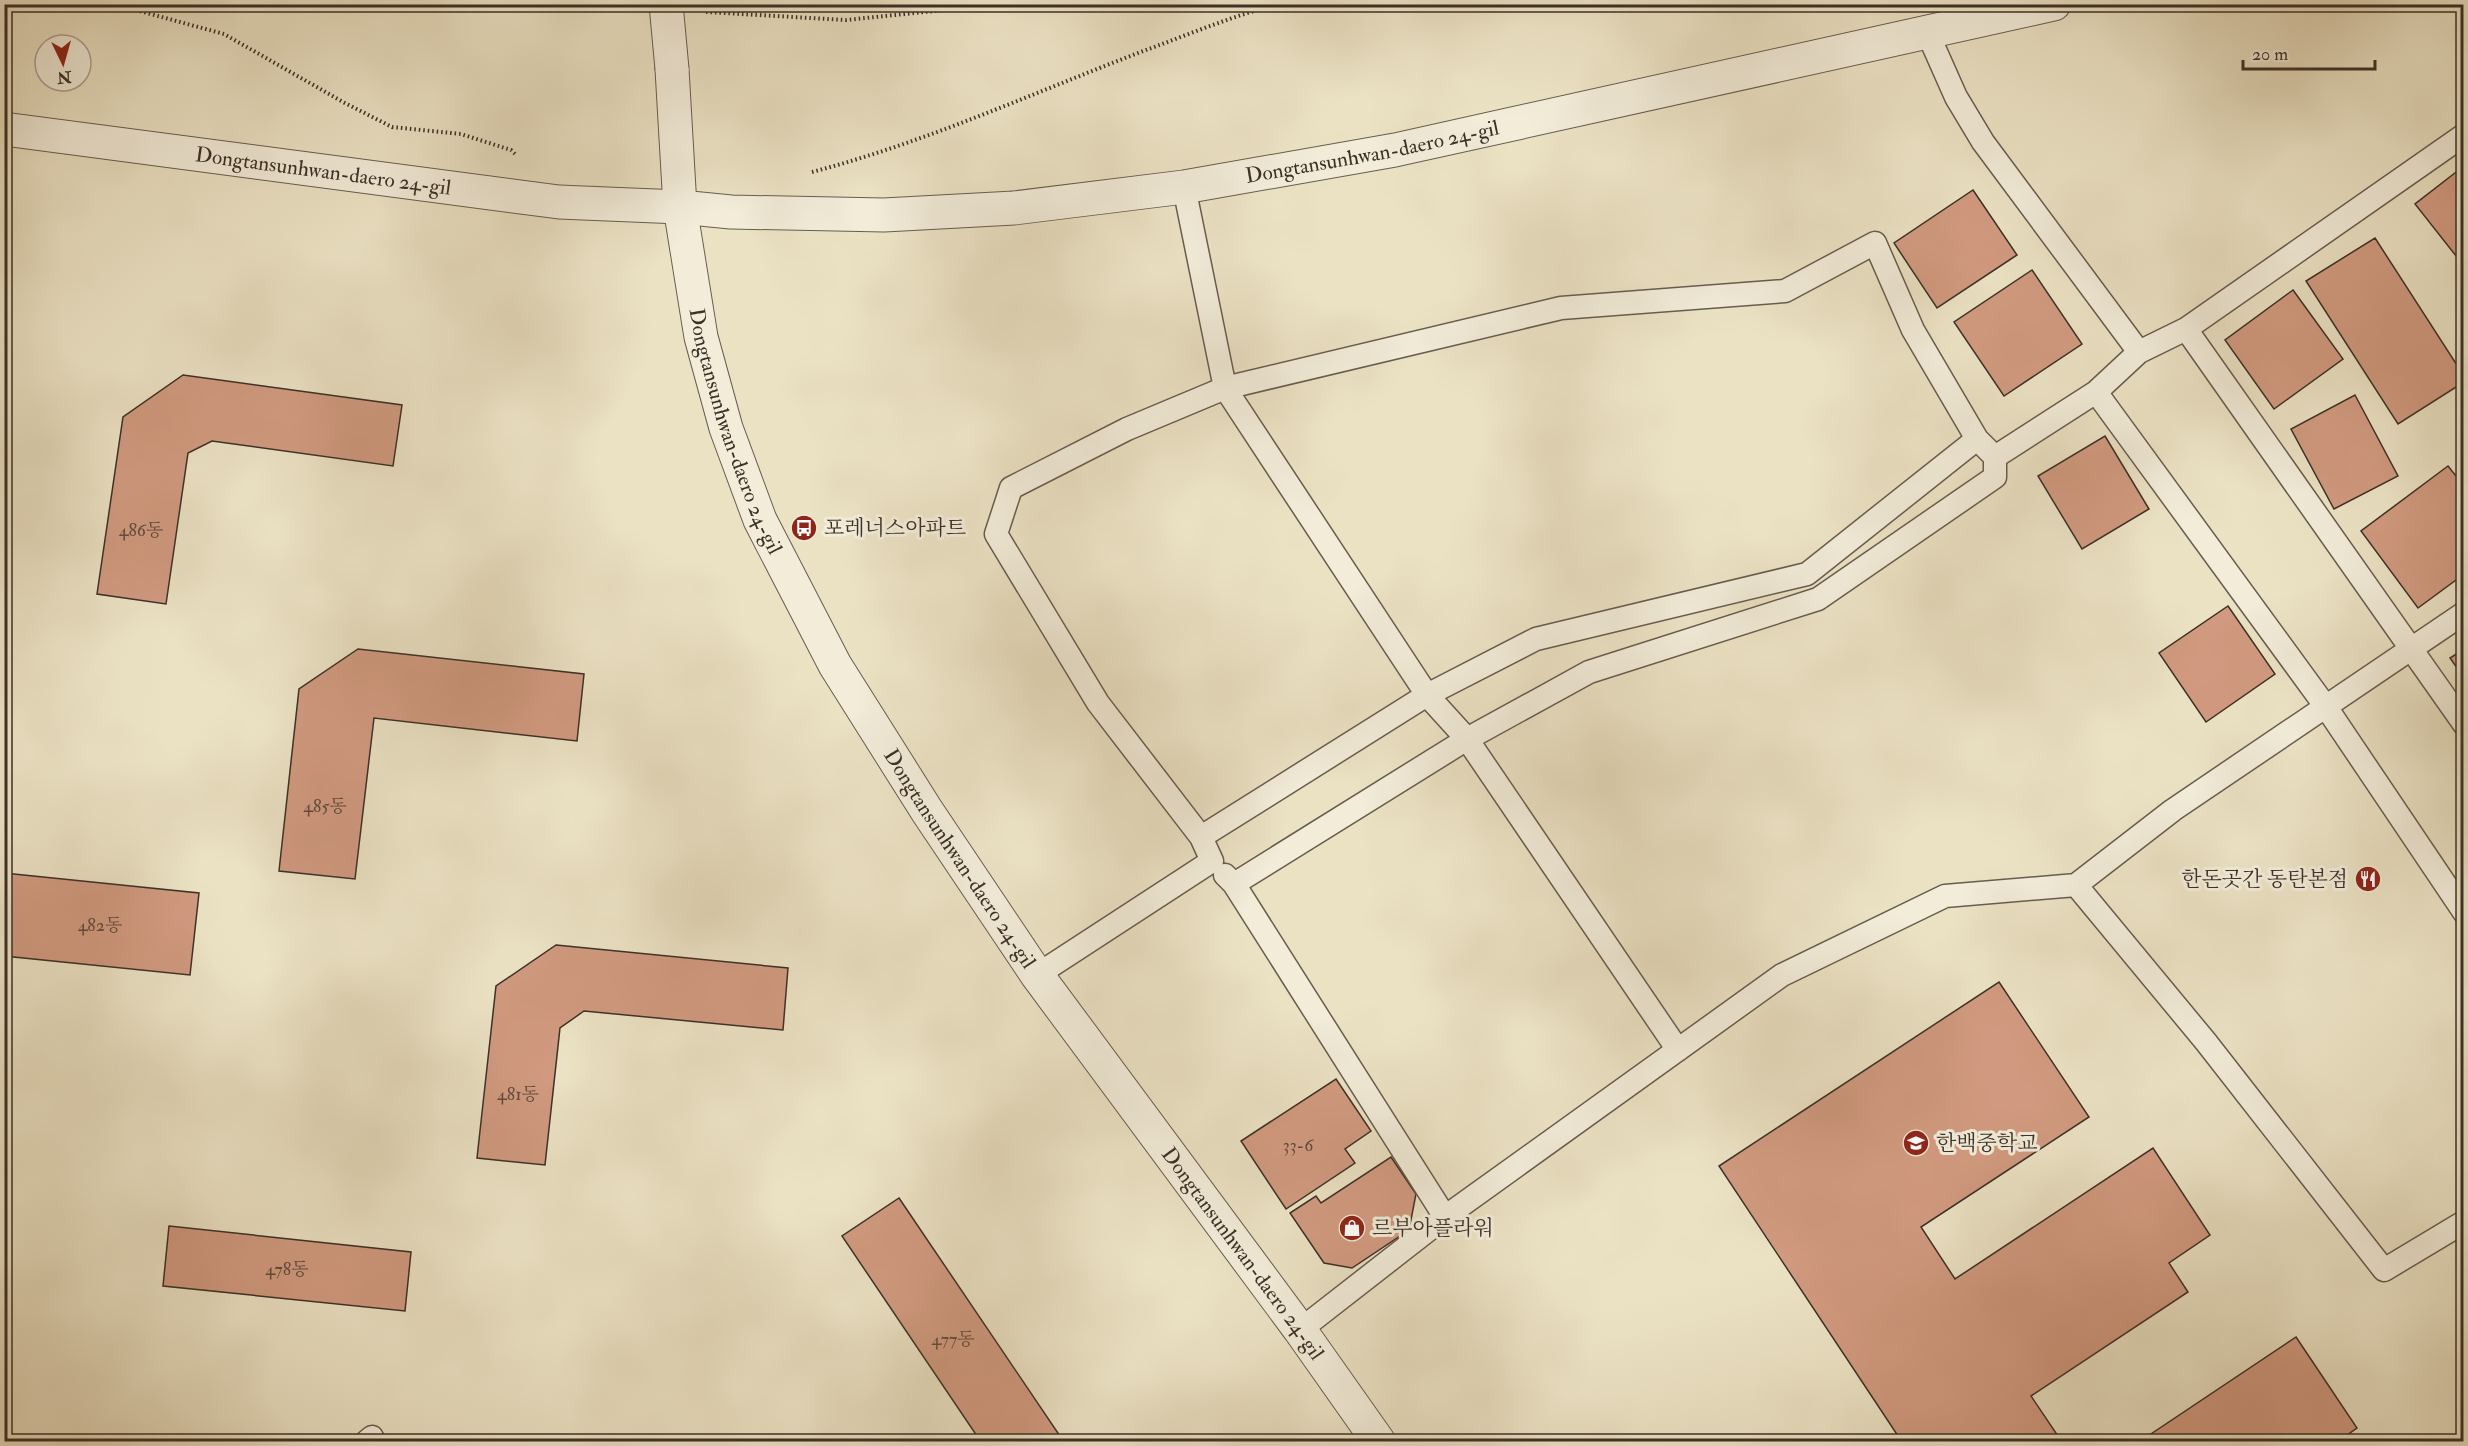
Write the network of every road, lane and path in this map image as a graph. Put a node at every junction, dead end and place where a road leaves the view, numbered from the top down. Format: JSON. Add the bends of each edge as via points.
{"nodes":[{"id":1,"x":114,"y":4,"type":"edge"},
{"id":2,"x":571,"y":4,"type":"edge"},
{"id":3,"x":1003,"y":4,"type":"edge"},
{"id":4,"x":1280,"y":4,"type":"edge"},
{"id":5,"x":2054,"y":4,"type":"edge"},
{"id":6,"x":628,"y":8,"type":"dead end"},
{"id":7,"x":682,"y":8,"type":"edge"},
{"id":8,"x":1928,"y":34,"type":"junction"},
{"id":9,"x":4,"y":129,"type":"edge"},
{"id":10,"x":2463,"y":135,"type":"edge"},
{"id":11,"x":519,"y":159,"type":"dead end"},
{"id":12,"x":805,"y":174,"type":"dead end"},
{"id":13,"x":1184,"y":187,"type":"junction"},
{"id":14,"x":680,"y":207,"type":"junction"},
{"id":15,"x":2186,"y":329,"type":"junction"},
{"id":16,"x":2139,"y":352,"type":"junction"},
{"id":17,"x":1225,"y":388,"type":"junction"},
{"id":18,"x":2096,"y":392,"type":"junction"},
{"id":19,"x":1977,"y":439,"type":"junction"},
{"id":20,"x":1995,"y":457,"type":"junction"},
{"id":21,"x":2463,"y":613,"type":"edge"},
{"id":22,"x":2410,"y":649,"type":"junction"},
{"id":23,"x":1427,"y":695,"type":"junction"},
{"id":24,"x":2326,"y":707,"type":"junction"},
{"id":25,"x":2463,"y":724,"type":"edge"},
{"id":26,"x":1467,"y":739,"type":"junction"},
{"id":27,"x":1201,"y":837,"type":"junction"},
{"id":28,"x":1212,"y":861,"type":"junction"},
{"id":29,"x":1234,"y":884,"type":"junction"},
{"id":30,"x":2076,"y":885,"type":"junction"},
{"id":31,"x":2463,"y":912,"type":"edge"},
{"id":32,"x":1037,"y":975,"type":"junction"},
{"id":33,"x":1678,"y":1050,"type":"junction"},
{"id":34,"x":1445,"y":1217,"type":"junction"},
{"id":35,"x":2463,"y":1222,"type":"edge"},
{"id":36,"x":1300,"y":1330,"type":"junction"},
{"id":37,"x":1379,"y":1442,"type":"edge"}],
"edges":[{"from":1,"to":11,"type":"path","via":[[224,34],[392,127],[461,134],[511,150]]},
{"from":2,"to":6,"type":"path"},
{"from":3,"to":7,"type":"path","via":[[846,20]]},
{"from":4,"to":12,"type":"path","via":[[1239,15],[871,157]]},
{"from":5,"to":8,"type":"street","name":"Dongtansunhwan-daero 24-gil"},
{"from":7,"to":14,"type":"street","name":"Dongtansunhwan-daero 24-gil","bridge":true,"via":[[672,69]]},
{"from":8,"to":13,"type":"street","name":"Dongtansunhwan-daero 24-gil","via":[[1395,150]]},
{"from":8,"to":16,"type":"lane","via":[[1956,97],[1983,142]]},
{"from":9,"to":14,"type":"street","name":"Dongtansunhwan-daero 24-gil","via":[[559,202]]},
{"from":10,"to":15,"type":"lane"},
{"from":13,"to":14,"type":"street","name":"Dongtansunhwan-daero 24-gil","via":[[1014,208],[884,215]]},
{"from":13,"to":17,"type":"lane"},
{"from":14,"to":32,"type":"street","name":"Dongtansunhwan-daero 24-gil","via":[[701,337],[726,428],[760,520],[835,665]]},
{"from":15,"to":16,"type":"lane"},
{"from":15,"to":22,"type":"lane"},
{"from":16,"to":18,"type":"lane"},
{"from":17,"to":19,"type":"lane","via":[[1561,308],[1785,291],[1875,243],[1913,330]]},
{"from":17,"to":23,"type":"lane"},
{"from":17,"to":27,"type":"lane","via":[[1127,429],[1011,488],[996,534],[1098,703]]},
{"from":18,"to":20,"type":"lane"},
{"from":18,"to":24,"type":"lane"},
{"from":19,"to":20,"type":"lane"},
{"from":19,"to":23,"type":"lane","via":[[1807,574],[1536,639]]},
{"from":20,"to":26,"type":"lane","via":[[1995,477],[1818,599],[1589,672]]},
{"from":21,"to":22,"type":"lane"},
{"from":22,"to":24,"type":"lane"},
{"from":22,"to":25,"type":"lane"},
{"from":23,"to":26,"type":"lane"},
{"from":23,"to":27,"type":"lane"},
{"from":24,"to":30,"type":"lane","via":[[2173,810]]},
{"from":24,"to":31,"type":"lane"},
{"from":26,"to":29,"type":"lane"},
{"from":26,"to":33,"type":"lane"},
{"from":27,"to":28,"type":"lane"},
{"from":28,"to":29,"type":"lane"},
{"from":28,"to":32,"type":"lane"},
{"from":29,"to":34,"type":"lane"},
{"from":30,"to":33,"type":"lane","via":[[1945,896],[1782,975]]},
{"from":30,"to":35,"type":"lane","via":[[2206,1042],[2384,1270]]},
{"from":32,"to":36,"type":"street","name":"Dongtansunhwan-daero 24-gil"},
{"from":33,"to":34,"type":"lane"},
{"from":34,"to":36,"type":"lane"},
{"from":36,"to":37,"type":"street","name":"Dongtansunhwan-daero 24-gil"}]}
